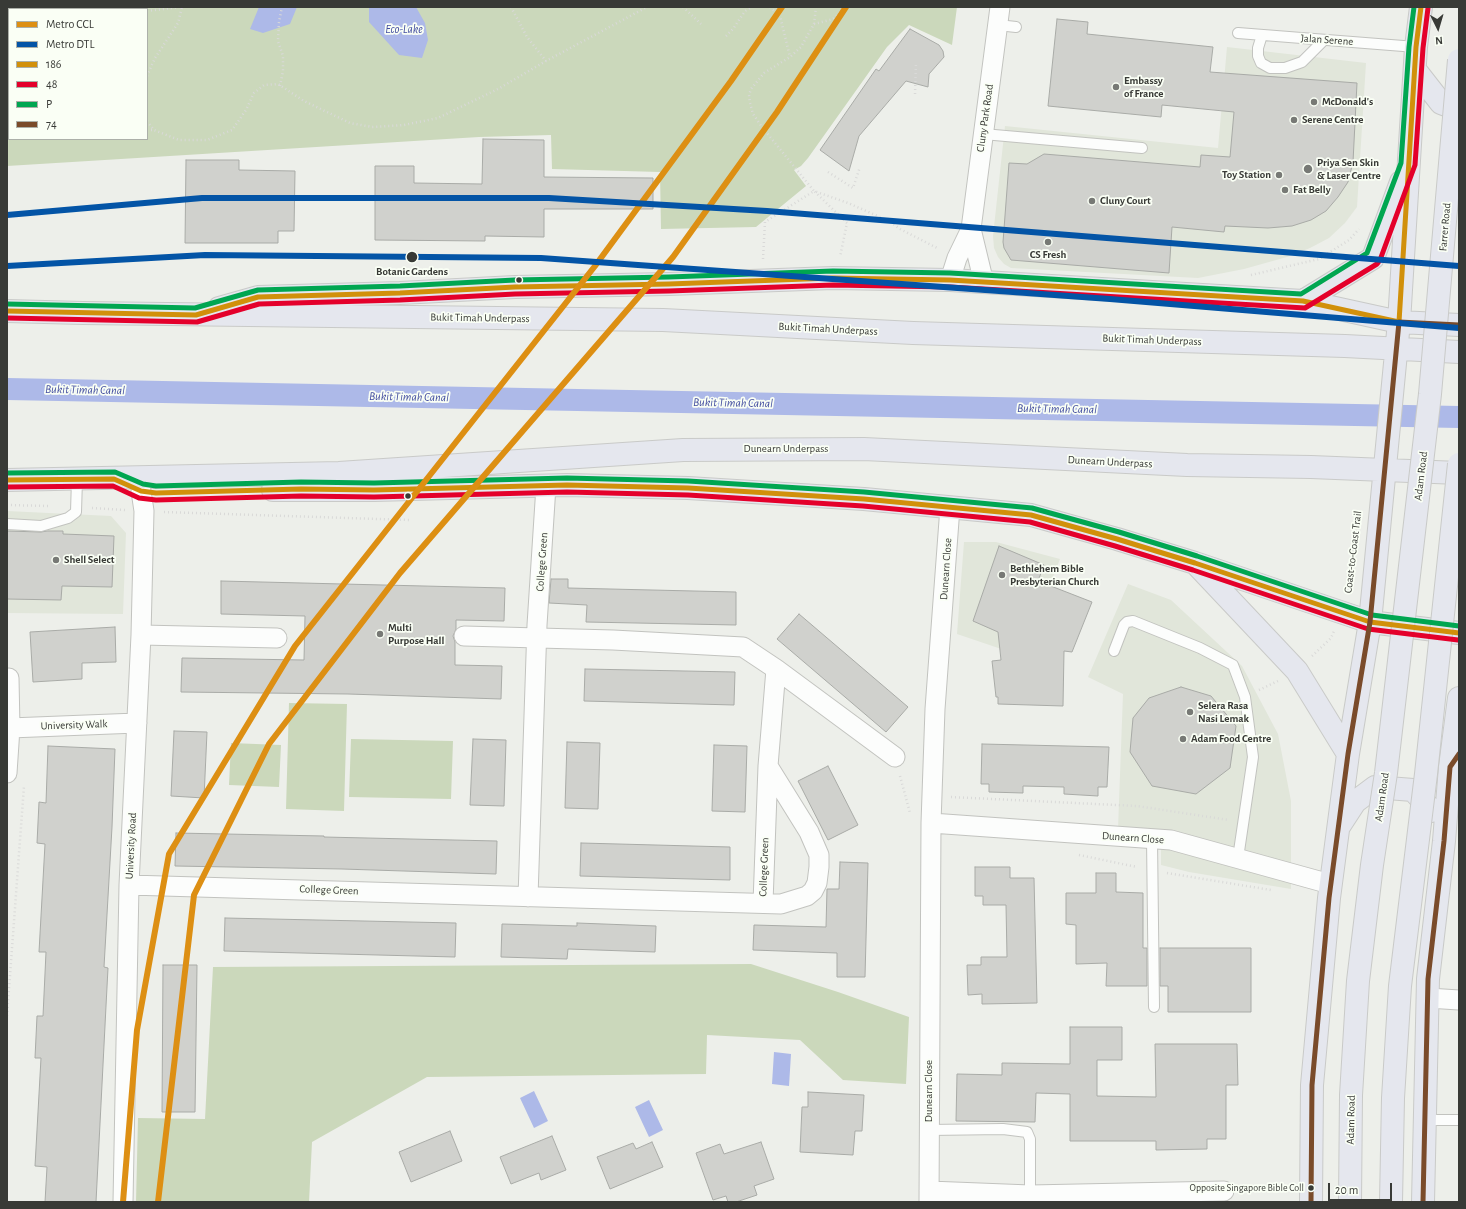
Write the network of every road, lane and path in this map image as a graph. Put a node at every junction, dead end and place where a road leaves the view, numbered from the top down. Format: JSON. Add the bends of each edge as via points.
{"nodes":[{"id":1,"x":181,"y":7,"type":"edge"},
{"id":2,"x":282,"y":7,"type":"edge"},
{"id":3,"x":511,"y":7,"type":"edge"},
{"id":4,"x":647,"y":7,"type":"edge"},
{"id":5,"x":683,"y":7,"type":"edge"},
{"id":6,"x":752,"y":7,"type":"edge"},
{"id":7,"x":770,"y":7,"type":"edge"},
{"id":8,"x":816,"y":7,"type":"edge"},
{"id":9,"x":846,"y":7,"type":"edge"},
{"id":10,"x":1421,"y":7,"type":"edge"},
{"id":11,"x":148,"y":11,"type":"edge"},
{"id":12,"x":999,"y":16,"type":"edge"},
{"id":13,"x":701,"y":24,"type":"dead end"},
{"id":14,"x":814,"y":24,"type":"junction"},
{"id":15,"x":1016,"y":27,"type":"dead end"},
{"id":16,"x":1238,"y":33,"type":"dead end"},
{"id":17,"x":1262,"y":35,"type":"junction"},
{"id":18,"x":726,"y":36,"type":"dead end"},
{"id":19,"x":1324,"y":40,"type":"junction"},
{"id":20,"x":1416,"y":47,"type":"junction"},
{"id":21,"x":790,"y":58,"type":"junction"},
{"id":22,"x":1459,"y":60,"type":"edge"},
{"id":23,"x":546,"y":61,"type":"junction"},
{"id":24,"x":916,"y":62,"type":"dead end"},
{"id":25,"x":1416,"y":71,"type":"junction"},
{"id":26,"x":148,"y":74,"type":"edge"},
{"id":27,"x":280,"y":86,"type":"junction"},
{"id":28,"x":915,"y":94,"type":"dead end"},
{"id":29,"x":1459,"y":110,"type":"edge"},
{"id":30,"x":148,"y":122,"type":"edge"},
{"id":31,"x":148,"y":130,"type":"edge"},
{"id":32,"x":154,"y":130,"type":"junction"},
{"id":33,"x":983,"y":134,"type":"junction"},
{"id":34,"x":1142,"y":148,"type":"dead end"},
{"id":35,"x":1408,"y":164,"type":"junction"},
{"id":36,"x":860,"y":167,"type":"dead end"},
{"id":37,"x":828,"y":172,"type":"dead end"},
{"id":38,"x":814,"y":191,"type":"junction"},
{"id":39,"x":971,"y":229,"type":"junction"},
{"id":40,"x":957,"y":258,"type":"junction"},
{"id":41,"x":840,"y":259,"type":"dead end"},
{"id":42,"x":763,"y":264,"type":"dead end"},
{"id":43,"x":950,"y":280,"type":"junction"},
{"id":44,"x":984,"y":283,"type":"junction"},
{"id":45,"x":1303,"y":300,"type":"junction"},
{"id":46,"x":7,"y":311,"type":"edge"},
{"id":47,"x":196,"y":314,"type":"junction"},
{"id":48,"x":1399,"y":322,"type":"junction"},
{"id":49,"x":1459,"y":324,"type":"edge"},
{"id":50,"x":1459,"y":352,"type":"edge"},
{"id":51,"x":1430,"y":394,"type":"joint"},
{"id":52,"x":1459,"y":464,"type":"edge"},
{"id":53,"x":1459,"y":473,"type":"edge"},
{"id":54,"x":114,"y":478,"type":"junction"},
{"id":55,"x":77,"y":479,"type":"junction"},
{"id":56,"x":7,"y":480,"type":"edge"},
{"id":57,"x":546,"y":486,"type":"junction"},
{"id":58,"x":147,"y":498,"type":"junction"},
{"id":59,"x":7,"y":505,"type":"edge"},
{"id":60,"x":950,"y":506,"type":"junction"},
{"id":61,"x":77,"y":508,"type":"junction"},
{"id":62,"x":409,"y":520,"type":"dead end"},
{"id":63,"x":7,"y":524,"type":"edge"},
{"id":64,"x":1355,"y":537,"type":"dead end"},
{"id":65,"x":1195,"y":563,"type":"junction"},
{"id":66,"x":1345,"y":613,"type":"junction"},
{"id":67,"x":1370,"y":622,"type":"junction"},
{"id":68,"x":1459,"y":633,"type":"edge"},
{"id":69,"x":141,"y":635,"type":"junction"},
{"id":70,"x":464,"y":636,"type":"dead end"},
{"id":71,"x":278,"y":638,"type":"dead end"},
{"id":72,"x":537,"y":638,"type":"junction"},
{"id":73,"x":1114,"y":651,"type":"dead end"},
{"id":74,"x":776,"y":669,"type":"junction"},
{"id":75,"x":1297,"y":671,"type":"junction"},
{"id":76,"x":8,"y":678,"type":"dead end"},
{"id":77,"x":1273,"y":684,"type":"dead end"},
{"id":78,"x":1459,"y":698,"type":"edge"},
{"id":79,"x":137,"y":722,"type":"junction"},
{"id":80,"x":10,"y":728,"type":"junction"},
{"id":81,"x":1348,"y":754,"type":"junction"},
{"id":82,"x":895,"y":757,"type":"joint"},
{"id":83,"x":1455,"y":760,"type":"edge"},
{"id":84,"x":768,"y":766,"type":"junction"},
{"id":85,"x":7,"y":773,"type":"edge"},
{"id":86,"x":24,"y":783,"type":"dead end"},
{"id":87,"x":932,"y":796,"type":"junction"},
{"id":88,"x":909,"y":812,"type":"dead end"},
{"id":89,"x":1243,"y":822,"type":"junction"},
{"id":90,"x":932,"y":823,"type":"junction"},
{"id":91,"x":1338,"y":827,"type":"junction"},
{"id":92,"x":1152,"y":839,"type":"junction"},
{"id":93,"x":1444,"y":841,"type":"junction"},
{"id":94,"x":1078,"y":855,"type":"dead end"},
{"id":95,"x":1238,"y":858,"type":"junction"},
{"id":96,"x":1153,"y":870,"type":"junction"},
{"id":97,"x":1330,"y":884,"type":"junction"},
{"id":98,"x":129,"y":885,"type":"junction"},
{"id":99,"x":1275,"y":891,"type":"dead end"},
{"id":100,"x":528,"y":897,"type":"junction"},
{"id":101,"x":763,"y":903,"type":"junction"},
{"id":102,"x":1443,"y":999,"type":"edge"},
{"id":103,"x":1154,"y":1007,"type":"dead end"},
{"id":104,"x":7,"y":1016,"type":"edge"},
{"id":105,"x":1424,"y":1120,"type":"junction"},
{"id":106,"x":1459,"y":1120,"type":"edge"},
{"id":107,"x":929,"y":1130,"type":"junction"},
{"id":108,"x":1292,"y":1190,"type":"dead end"},
{"id":109,"x":1224,"y":1191,"type":"joint"},
{"id":110,"x":1030,"y":1195,"type":"junction"},
{"id":111,"x":929,"y":1197,"type":"edge"},
{"id":112,"x":123,"y":1202,"type":"edge"},
{"id":113,"x":1311,"y":1202,"type":"edge"},
{"id":114,"x":1350,"y":1202,"type":"edge"},
{"id":115,"x":1391,"y":1202,"type":"edge"},
{"id":116,"x":1423,"y":1202,"type":"edge"}],
"edges":[{"from":1,"to":11,"type":"path"},
{"from":1,"to":26,"type":"path","via":[[178,23]]},
{"from":2,"to":27,"type":"path","via":[[278,41],[283,56]]},
{"from":3,"to":23,"type":"path","via":[[528,37]]},
{"from":4,"to":23,"type":"path"},
{"from":5,"to":13,"type":"path"},
{"from":6,"to":18,"type":"path","via":[[745,11]]},
{"from":7,"to":21,"type":"path","via":[[780,16]]},
{"from":8,"to":14,"type":"path"},
{"from":9,"to":14,"type":"path","via":[[834,20]]},
{"from":10,"to":20,"type":"highway"},
{"from":12,"to":15,"type":"lane"},
{"from":12,"to":33,"type":"street","name":"Cluny Park Road"},
{"from":14,"to":21,"type":"path","via":[[801,47]]},
{"from":16,"to":17,"type":"lane","name":"Jalan Serene"},
{"from":17,"to":19,"type":"lane","name":"Jalan Serene"},
{"from":17,"to":19,"type":"lane","via":[[1258,56],[1261,63],[1270,68],[1285,68],[1302,62]]},
{"from":19,"to":20,"type":"lane","name":"Jalan Serene"},
{"from":20,"to":25,"type":"highway"},
{"from":21,"to":38,"type":"path","via":[[757,80],[749,95],[750,103],[753,114],[762,127]]},
{"from":22,"to":51,"type":"highway","name":"Farrer Road","bridge":true},
{"from":23,"to":27,"type":"path","via":[[498,89],[438,118],[404,125],[372,127],[350,124]]},
{"from":24,"to":28,"type":"path"},
{"from":25,"to":29,"type":"highway","via":[[1441,103]]},
{"from":25,"to":35,"type":"highway"},
{"from":27,"to":32,"type":"path","via":[[264,85],[254,93],[232,130],[207,140],[179,140]]},
{"from":30,"to":32,"type":"path"},
{"from":31,"to":32,"type":"path"},
{"from":33,"to":34,"type":"lane"},
{"from":33,"to":39,"type":"street","name":"Cluny Park Road"},
{"from":35,"to":45,"type":"highway","via":[[1373,258]]},
{"from":35,"to":48,"type":"highway"},
{"from":36,"to":37,"type":"path","via":[[853,188]]},
{"from":38,"to":40,"type":"path","via":[[848,202],[889,221]]},
{"from":38,"to":41,"type":"path","via":[[847,223]]},
{"from":38,"to":42,"type":"path","via":[[765,222]]},
{"from":39,"to":40,"type":"street","name":"Cluny Park Road"},
{"from":39,"to":44,"type":"street","name":"Cluny Park Road"},
{"from":40,"to":43,"type":"street","name":"Cluny Park Road"},
{"from":43,"to":44,"type":"highway"},
{"from":43,"to":47,"type":"highway","via":[[833,278],[258,297]]},
{"from":44,"to":45,"type":"highway"},
{"from":45,"to":48,"type":"highway"},
{"from":46,"to":47,"type":"highway"},
{"from":47,"to":50,"type":"highway","name":"Bukit Timah Underpass","via":[[663,320],[913,333],[1345,346]]},
{"from":48,"to":49,"type":"highway"},
{"from":48,"to":67,"type":"highway"},
{"from":51,"to":114,"type":"highway","name":"Adam Road","bridge":true,"via":[[1386,773],[1358,981],[1351,1095]]},
{"from":52,"to":115,"type":"highway","bridge":true,"via":[[1426,774],[1400,986],[1393,1098]]},
{"from":53,"to":54,"type":"highway","name":"Dunearn Underpass","via":[[1180,465],[864,449],[683,450],[339,473]]},
{"from":54,"to":55,"type":"highway","name":"Dunearn Underpass"},
{"from":54,"to":58,"type":"highway"},
{"from":55,"to":56,"type":"highway","name":"Dunearn Underpass"},
{"from":55,"to":61,"type":"lane"},
{"from":57,"to":58,"type":"highway","via":[[301,489]]},
{"from":57,"to":60,"type":"highway","via":[[688,488]]},
{"from":57,"to":72,"type":"street","name":"College Green"},
{"from":58,"to":61,"type":"path"},
{"from":58,"to":62,"type":"path"},
{"from":58,"to":69,"type":"street","name":"University Road"},
{"from":59,"to":61,"type":"path"},
{"from":60,"to":65,"type":"highway","via":[[1031,515]]},
{"from":60,"to":87,"type":"street","name":"Dunearn Close","via":[[935,710]]},
{"from":61,"to":63,"type":"lane","via":[[68,518],[41,528]]},
{"from":64,"to":66,"type":"path","name":"Coast-to-Coast Trail"},
{"from":65,"to":66,"type":"highway"},
{"from":65,"to":75,"type":"highway"},
{"from":66,"to":67,"type":"highway"},
{"from":66,"to":75,"type":"path","name":"Coast-to-Coast Trail","via":[[1331,638]]},
{"from":67,"to":68,"type":"highway"},
{"from":67,"to":81,"type":"highway"},
{"from":69,"to":71,"type":"street"},
{"from":69,"to":79,"type":"street","name":"University Road"},
{"from":70,"to":72,"type":"street"},
{"from":72,"to":74,"type":"street","via":[[743,647]]},
{"from":72,"to":100,"type":"street","name":"College Green"},
{"from":73,"to":89,"type":"lane","via":[[1124,625],[1133,621],[1200,648],[1233,666],[1245,697],[1253,757]]},
{"from":74,"to":82,"type":"street"},
{"from":74,"to":84,"type":"street","name":"College Green"},
{"from":75,"to":77,"type":"path","name":"Coast-to-Coast Trail"},
{"from":75,"to":81,"type":"highway"},
{"from":76,"to":80,"type":"street"},
{"from":78,"to":83,"type":"highway"},
{"from":79,"to":80,"type":"street","name":"University Walk"},
{"from":79,"to":98,"type":"street","name":"University Road"},
{"from":80,"to":85,"type":"street"},
{"from":81,"to":91,"type":"highway"},
{"from":82,"to":88,"type":"path"},
{"from":83,"to":93,"type":"highway"},
{"from":84,"to":101,"type":"street","name":"College Green"},
{"from":84,"to":101,"type":"street","via":[[809,832],[819,855],[819,867],[817,883],[807,896],[781,904]]},
{"from":86,"to":104,"type":"path"},
{"from":87,"to":89,"type":"path","via":[[1137,806]]},
{"from":87,"to":90,"type":"street","name":"Dunearn Close"},
{"from":89,"to":95,"type":"lane"},
{"from":90,"to":92,"type":"street","name":"Dunearn Close"},
{"from":90,"to":107,"type":"street","name":"Dunearn Close"},
{"from":91,"to":93,"type":"highway","via":[[1355,802],[1374,787],[1413,790],[1436,816]]},
{"from":91,"to":97,"type":"highway"},
{"from":92,"to":95,"type":"street","name":"Dunearn Close","via":[[1171,840]]},
{"from":92,"to":96,"type":"lane"},
{"from":93,"to":102,"type":"highway","via":[[1428,979]]},
{"from":94,"to":96,"type":"path"},
{"from":95,"to":97,"type":"street","name":"Dunearn Close"},
{"from":96,"to":99,"type":"path"},
{"from":96,"to":103,"type":"lane"},
{"from":97,"to":113,"type":"highway","via":[[1312,1085]]},
{"from":98,"to":100,"type":"street","name":"College Green"},
{"from":98,"to":112,"type":"street","name":"University Road"},
{"from":100,"to":101,"type":"street","name":"College Green"},
{"from":102,"to":105,"type":"highway","via":[[1427,1054]]},
{"from":105,"to":106,"type":"lane"},
{"from":105,"to":116,"type":"highway"},
{"from":107,"to":110,"type":"lane","via":[[1003,1129],[1027,1132],[1030,1139]]},
{"from":107,"to":111,"type":"street","name":"Dunearn Close"},
{"from":108,"to":109,"type":"path"},
{"from":109,"to":110,"type":"street","name":"Dunearn Close"},
{"from":110,"to":111,"type":"street","name":"Dunearn Close"}]}
